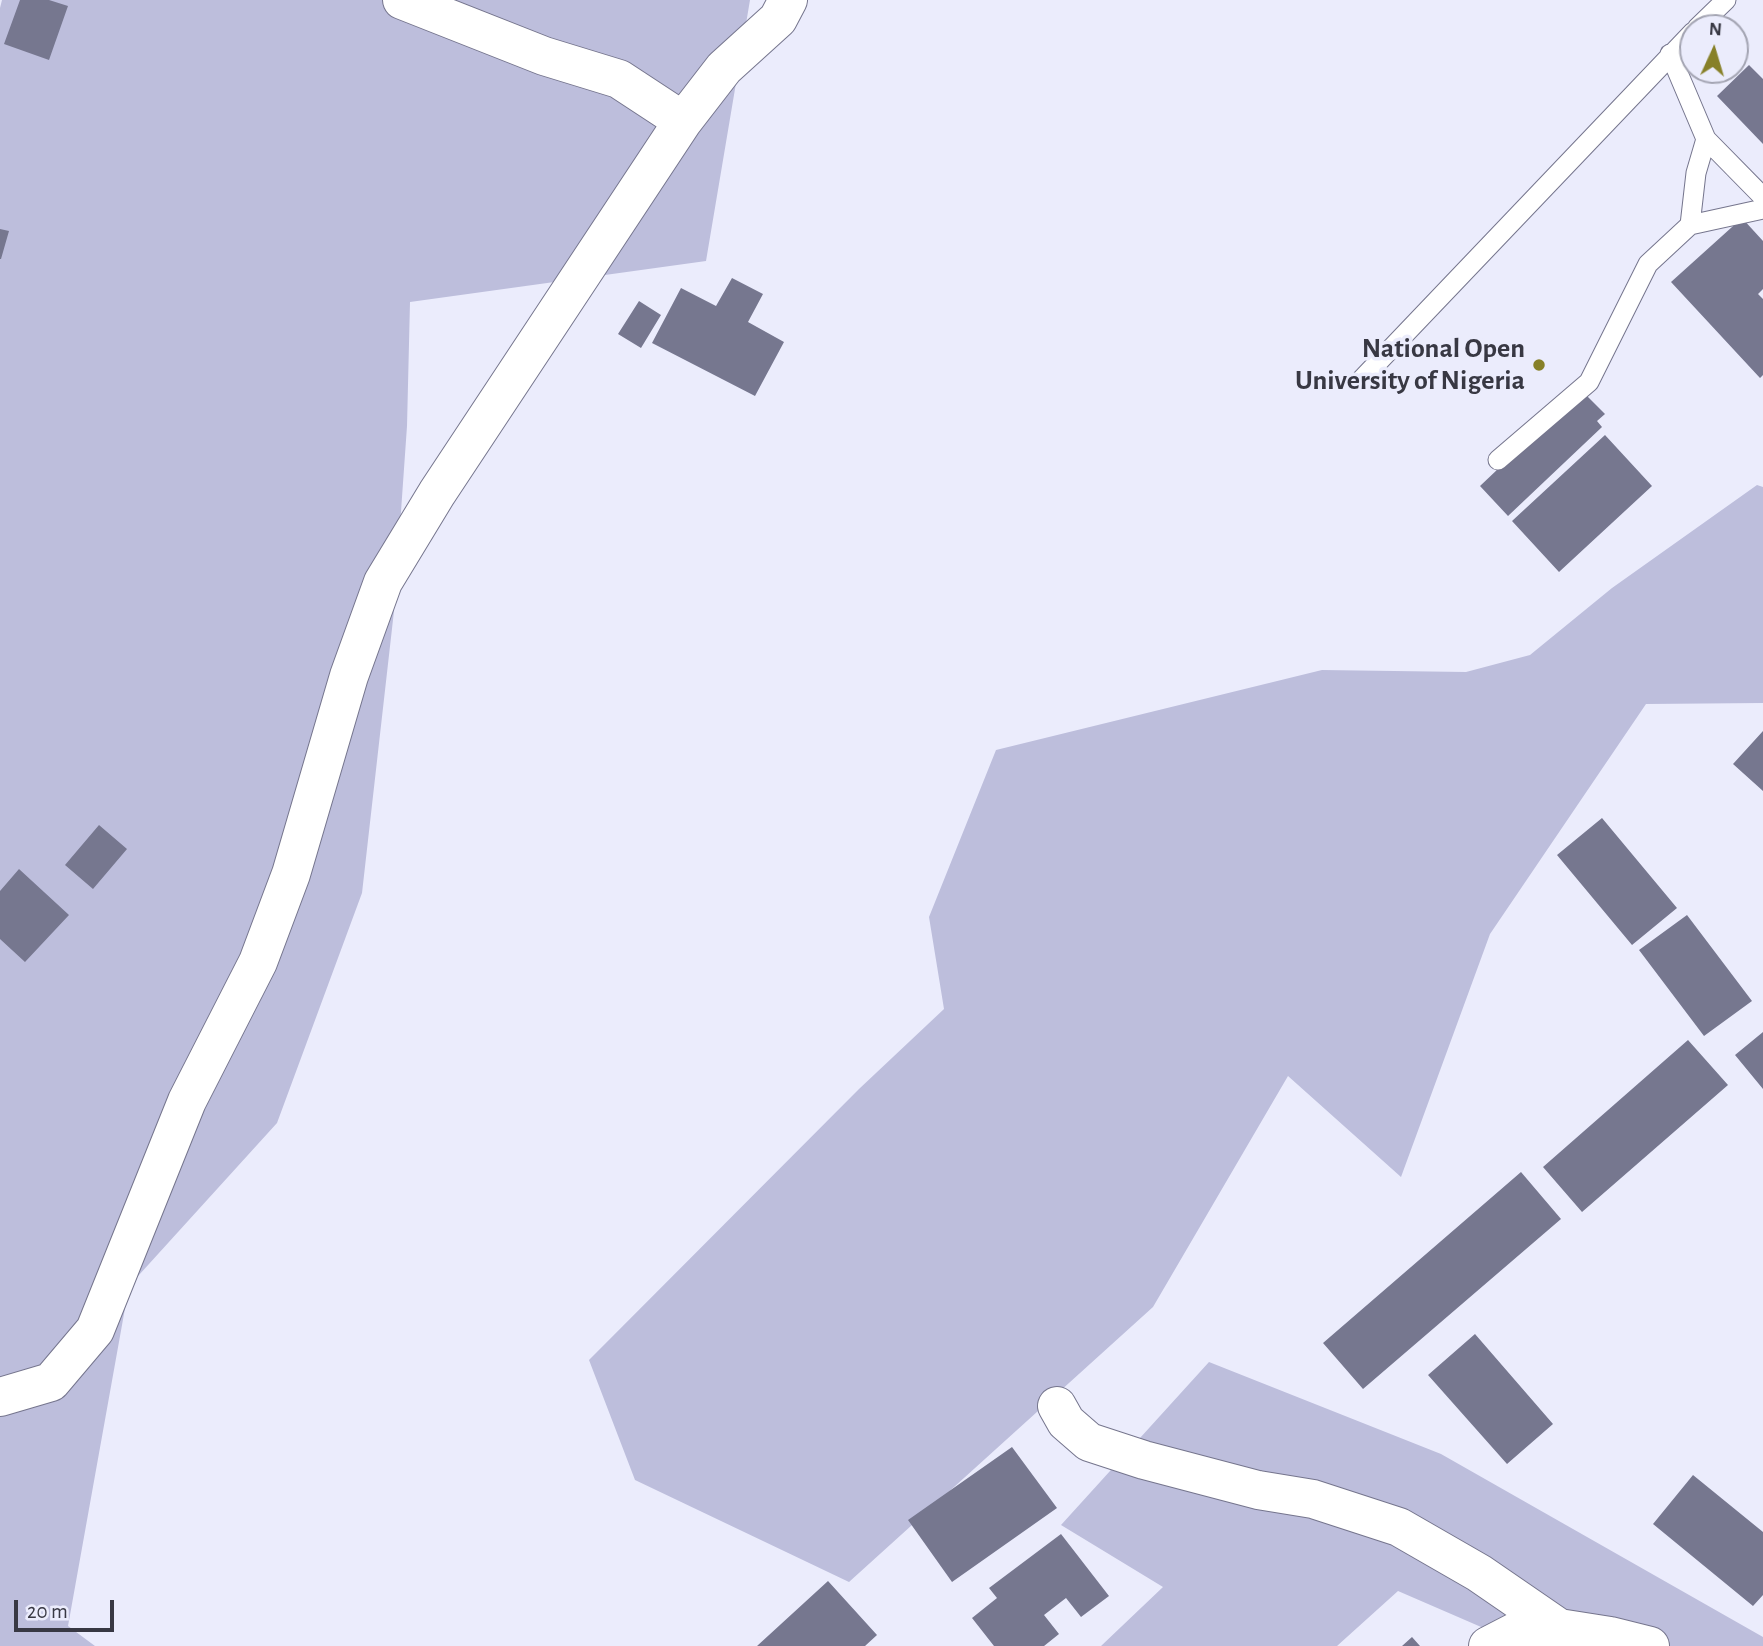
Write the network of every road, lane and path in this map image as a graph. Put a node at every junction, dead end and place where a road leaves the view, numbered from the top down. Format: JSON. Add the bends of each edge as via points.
{"nodes":[{"id":1,"x":402,"y":0,"type":"edge"},
{"id":2,"x":788,"y":0,"type":"edge"},
{"id":3,"x":1726,"y":0,"type":"edge"},
{"id":4,"x":1712,"y":14,"type":"edge"},
{"id":5,"x":1679,"y":45,"type":"edge"},
{"id":6,"x":1670,"y":54,"type":"junction"},
{"id":7,"x":683,"y":121,"type":"junction"},
{"id":8,"x":1706,"y":139,"type":"junction"},
{"id":9,"x":1763,"y":197,"type":"edge"},
{"id":10,"x":1763,"y":209,"type":"edge"},
{"id":11,"x":1690,"y":225,"type":"junction"},
{"id":12,"x":1362,"y":379,"type":"dead end"},
{"id":13,"x":1498,"y":460,"type":"dead end"},
{"id":14,"x":0,"y":1397,"type":"edge"},
{"id":15,"x":1057,"y":1406,"type":"dead end"},
{"id":16,"x":1566,"y":1637,"type":"edge"},
{"id":17,"x":1488,"y":1646,"type":"edge"},
{"id":18,"x":1650,"y":1646,"type":"edge"}],
"edges":[{"from":1,"to":7,"type":"street","via":[[544,56],[620,79]]},
{"from":2,"to":7,"type":"street","via":[[778,19],[724,68]]},
{"from":3,"to":4,"type":"lane"},
{"from":5,"to":6,"type":"lane"},
{"from":6,"to":8,"type":"lane"},
{"from":6,"to":12,"type":"lane"},
{"from":7,"to":14,"type":"street","via":[[383,582],[349,676],[291,874],[258,962],[187,1101],[95,1330],[51,1382]]},
{"from":8,"to":9,"type":"lane"},
{"from":8,"to":11,"type":"lane","via":[[1696,173]]},
{"from":10,"to":11,"type":"lane"},
{"from":11,"to":13,"type":"lane","via":[[1648,264],[1589,382]]},
{"from":15,"to":16,"type":"street","via":[[1066,1422],[1089,1442],[1258,1490],[1313,1499],[1399,1527],[1479,1573]]},
{"from":16,"to":17,"type":"street","via":[[1519,1630]]},
{"from":16,"to":18,"type":"street","via":[[1610,1636]]}]}
